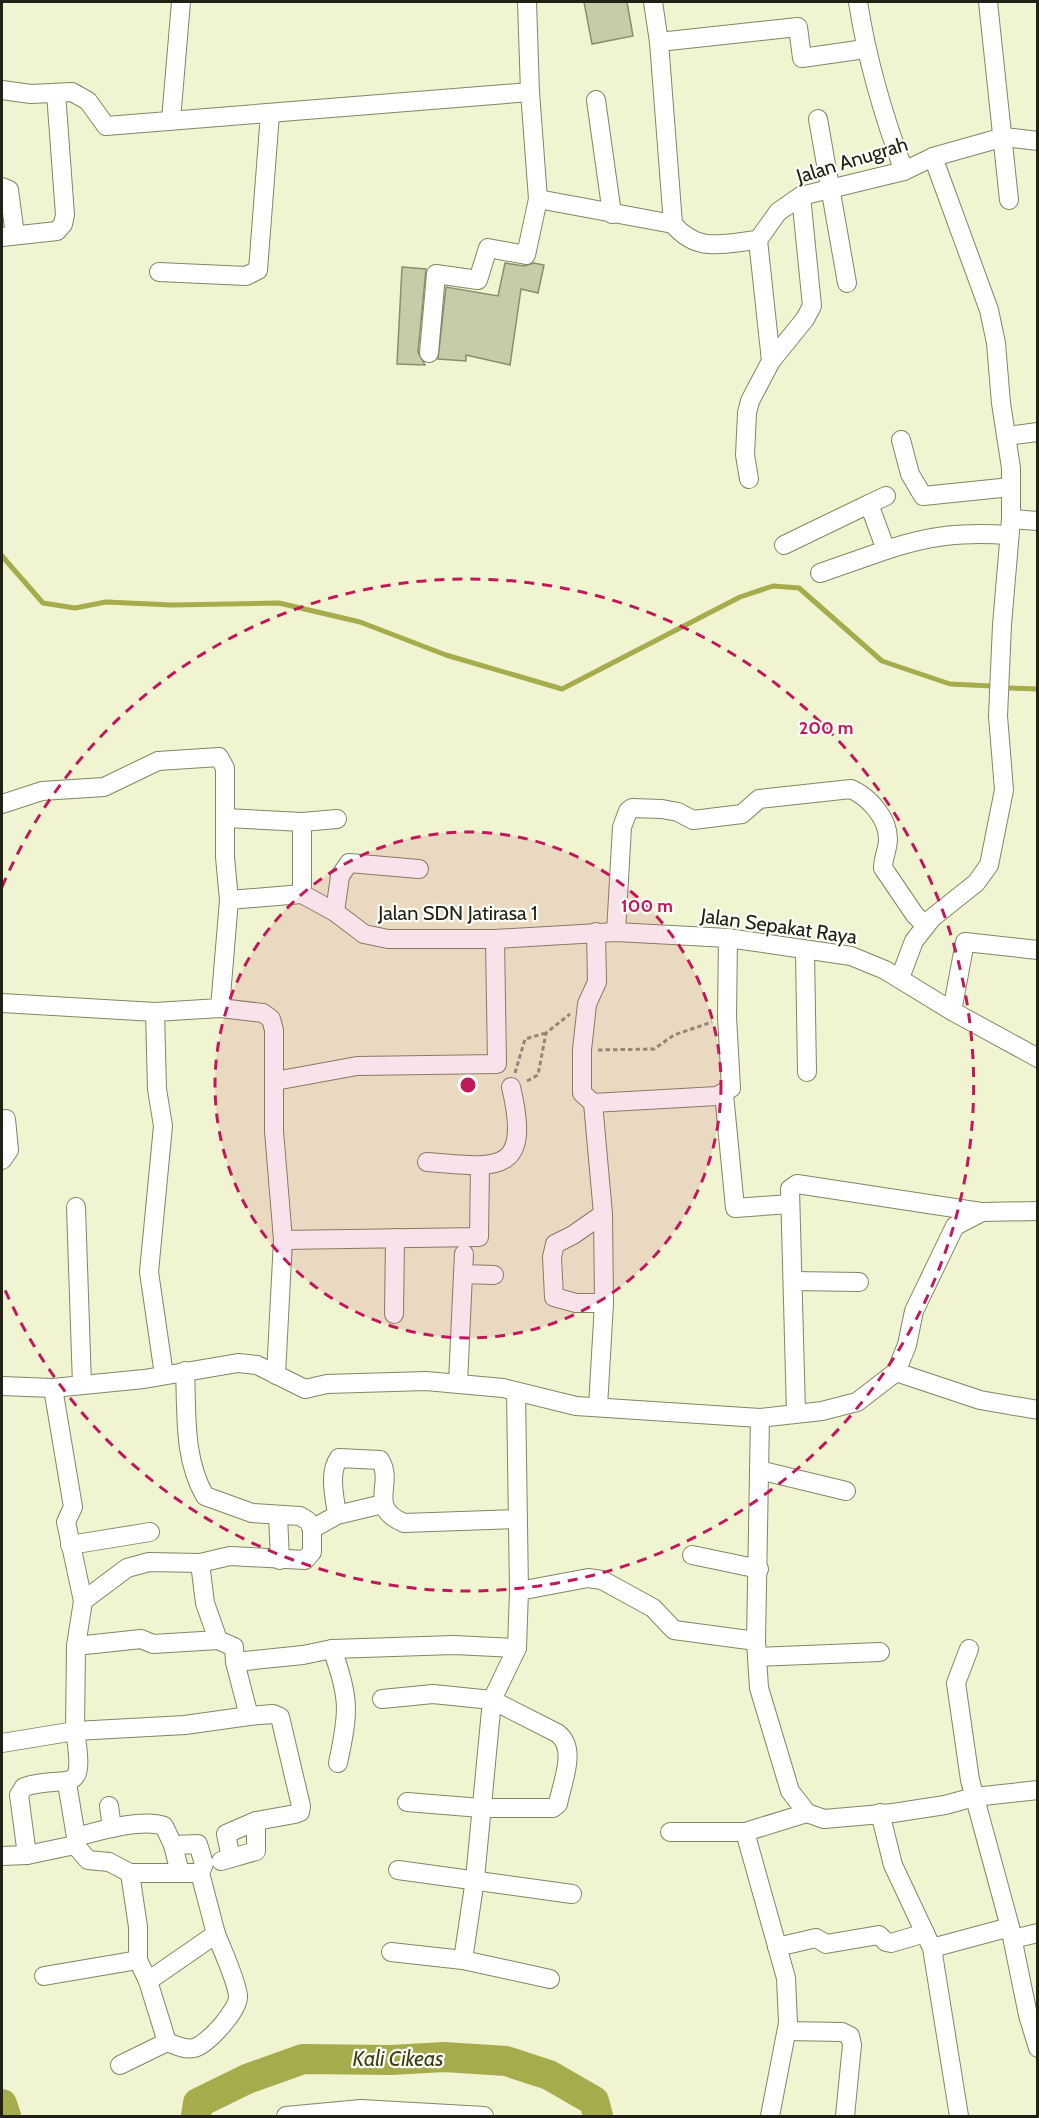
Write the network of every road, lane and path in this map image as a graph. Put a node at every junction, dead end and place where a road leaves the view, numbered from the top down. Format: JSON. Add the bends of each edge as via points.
{"nodes":[{"id":1,"x":181,"y":2,"type":"edge"},
{"id":2,"x":527,"y":2,"type":"edge"},
{"id":3,"x":653,"y":2,"type":"edge"},
{"id":4,"x":858,"y":2,"type":"edge"},
{"id":5,"x":988,"y":2,"type":"edge"},
{"id":6,"x":660,"y":42,"type":"junction"},
{"id":7,"x":865,"y":48,"type":"junction"},
{"id":8,"x":2,"y":90,"type":"edge"},
{"id":9,"x":530,"y":92,"type":"junction"},
{"id":10,"x":56,"y":93,"type":"junction"},
{"id":11,"x":596,"y":100,"type":"dead end"},
{"id":12,"x":270,"y":114,"type":"junction"},
{"id":13,"x":818,"y":119,"type":"dead end"},
{"id":14,"x":171,"y":120,"type":"junction"},
{"id":15,"x":1004,"y":137,"type":"junction"},
{"id":16,"x":1038,"y":141,"type":"edge"},
{"id":17,"x":933,"y":157,"type":"junction"},
{"id":18,"x":904,"y":171,"type":"junction"},
{"id":19,"x":2,"y":187,"type":"edge"},
{"id":20,"x":831,"y":188,"type":"junction"},
{"id":21,"x":801,"y":196,"type":"junction"},
{"id":22,"x":538,"y":199,"type":"junction"},
{"id":23,"x":1009,"y":200,"type":"dead end"},
{"id":24,"x":612,"y":214,"type":"junction"},
{"id":25,"x":673,"y":224,"type":"junction"},
{"id":26,"x":8,"y":236,"type":"edge"},
{"id":27,"x":759,"y":240,"type":"junction"},
{"id":28,"x":159,"y":273,"type":"dead end"},
{"id":29,"x":847,"y":283,"type":"dead end"},
{"id":30,"x":429,"y":354,"type":"dead end"},
{"id":31,"x":771,"y":361,"type":"junction"},
{"id":32,"x":1038,"y":432,"type":"edge"},
{"id":33,"x":1006,"y":436,"type":"junction"},
{"id":34,"x":902,"y":440,"type":"dead end"},
{"id":35,"x":749,"y":478,"type":"dead end"},
{"id":36,"x":1011,"y":487,"type":"junction"},
{"id":37,"x":886,"y":496,"type":"dead end"},
{"id":38,"x":869,"y":504,"type":"junction"},
{"id":39,"x":1038,"y":521,"type":"edge"},
{"id":40,"x":1010,"y":527,"type":"junction"},
{"id":41,"x":784,"y":545,"type":"dead end"},
{"id":42,"x":886,"y":550,"type":"junction"},
{"id":43,"x":820,"y":573,"type":"dead end"},
{"id":44,"x":2,"y":804,"type":"edge"},
{"id":45,"x":226,"y":818,"type":"junction"},
{"id":46,"x":337,"y":819,"type":"dead end"},
{"id":47,"x":302,"y":822,"type":"junction"},
{"id":48,"x":419,"y":868,"type":"dead end"},
{"id":49,"x":302,"y":894,"type":"junction"},
{"id":50,"x":229,"y":900,"type":"junction"},
{"id":51,"x":335,"y":912,"type":"junction"},
{"id":52,"x":926,"y":926,"type":"junction"},
{"id":53,"x":596,"y":932,"type":"junction"},
{"id":54,"x":616,"y":932,"type":"junction"},
{"id":55,"x":728,"y":938,"type":"junction"},
{"id":56,"x":495,"y":939,"type":"junction"},
{"id":57,"x":1038,"y":950,"type":"edge"},
{"id":58,"x":805,"y":951,"type":"junction"},
{"id":59,"x":900,"y":978,"type":"junction"},
{"id":60,"x":2,"y":1003,"type":"edge"},
{"id":61,"x":587,"y":1004,"type":"junction"},
{"id":62,"x":220,"y":1008,"type":"junction"},
{"id":63,"x":952,"y":1011,"type":"junction"},
{"id":64,"x":155,"y":1012,"type":"junction"},
{"id":65,"x":727,"y":1017,"type":"junction"},
{"id":66,"x":546,"y":1033,"type":"junction"},
{"id":67,"x":582,"y":1050,"type":"junction"},
{"id":68,"x":1038,"y":1058,"type":"edge"},
{"id":69,"x":807,"y":1072,"type":"dead end"},
{"id":70,"x":275,"y":1081,"type":"junction"},
{"id":71,"x":512,"y":1087,"type":"junction"},
{"id":72,"x":724,"y":1094,"type":"junction"},
{"id":73,"x":593,"y":1103,"type":"junction"},
{"id":74,"x":6,"y":1119,"type":"dead end"},
{"id":75,"x":2,"y":1160,"type":"edge"},
{"id":76,"x":427,"y":1162,"type":"dead end"},
{"id":77,"x":480,"y":1166,"type":"junction"},
{"id":78,"x":790,"y":1204,"type":"junction"},
{"id":79,"x":76,"y":1207,"type":"dead end"},
{"id":80,"x":1038,"y":1211,"type":"edge"},
{"id":81,"x":982,"y":1212,"type":"junction"},
{"id":82,"x":603,"y":1214,"type":"junction"},
{"id":83,"x":395,"y":1238,"type":"junction"},
{"id":84,"x":283,"y":1240,"type":"junction"},
{"id":85,"x":464,"y":1254,"type":"dead end"},
{"id":86,"x":463,"y":1274,"type":"junction"},
{"id":87,"x":494,"y":1275,"type":"dead end"},
{"id":88,"x":793,"y":1281,"type":"junction"},
{"id":89,"x":859,"y":1282,"type":"dead end"},
{"id":90,"x":604,"y":1303,"type":"junction"},
{"id":91,"x":394,"y":1314,"type":"dead end"},
{"id":92,"x":185,"y":1371,"type":"junction"},
{"id":93,"x":896,"y":1372,"type":"junction"},
{"id":94,"x":164,"y":1375,"type":"junction"},
{"id":95,"x":276,"y":1375,"type":"junction"},
{"id":96,"x":458,"y":1383,"type":"junction"},
{"id":97,"x":82,"y":1385,"type":"junction"},
{"id":98,"x":2,"y":1386,"type":"edge"},
{"id":99,"x":53,"y":1388,"type":"junction"},
{"id":100,"x":516,"y":1392,"type":"junction"},
{"id":101,"x":598,"y":1407,"type":"junction"},
{"id":102,"x":1038,"y":1410,"type":"edge"},
{"id":103,"x":796,"y":1413,"type":"junction"},
{"id":104,"x":760,"y":1418,"type":"junction"},
{"id":105,"x":759,"y":1470,"type":"junction"},
{"id":106,"x":846,"y":1491,"type":"dead end"},
{"id":107,"x":383,"y":1504,"type":"junction"},
{"id":108,"x":278,"y":1515,"type":"junction"},
{"id":109,"x":337,"y":1515,"type":"junction"},
{"id":110,"x":516,"y":1519,"type":"junction"},
{"id":111,"x":312,"y":1529,"type":"junction"},
{"id":112,"x":150,"y":1532,"type":"dead end"},
{"id":113,"x":70,"y":1545,"type":"junction"},
{"id":114,"x":692,"y":1555,"type":"dead end"},
{"id":115,"x":280,"y":1560,"type":"junction"},
{"id":116,"x":200,"y":1563,"type":"junction"},
{"id":117,"x":759,"y":1569,"type":"junction"},
{"id":118,"x":519,"y":1591,"type":"junction"},
{"id":119,"x":83,"y":1601,"type":"junction"},
{"id":120,"x":218,"y":1640,"type":"junction"},
{"id":121,"x":76,"y":1646,"type":"junction"},
{"id":122,"x":517,"y":1648,"type":"junction"},
{"id":123,"x":332,"y":1649,"type":"junction"},
{"id":124,"x":756,"y":1649,"type":"junction"},
{"id":125,"x":969,"y":1649,"type":"dead end"},
{"id":126,"x":880,"y":1652,"type":"dead end"},
{"id":127,"x":236,"y":1662,"type":"junction"},
{"id":128,"x":382,"y":1699,"type":"dead end"},
{"id":129,"x":492,"y":1700,"type":"junction"},
{"id":130,"x":249,"y":1716,"type":"junction"},
{"id":131,"x":75,"y":1731,"type":"junction"},
{"id":132,"x":2,"y":1743,"type":"edge"},
{"id":133,"x":338,"y":1762,"type":"dead end"},
{"id":134,"x":67,"y":1783,"type":"junction"},
{"id":135,"x":1038,"y":1790,"type":"edge"},
{"id":136,"x":974,"y":1797,"type":"junction"},
{"id":137,"x":406,"y":1802,"type":"dead end"},
{"id":138,"x":109,"y":1806,"type":"dead end"},
{"id":139,"x":480,"y":1808,"type":"junction"},
{"id":140,"x":807,"y":1813,"type":"junction"},
{"id":141,"x":880,"y":1814,"type":"junction"},
{"id":142,"x":256,"y":1821,"type":"junction"},
{"id":143,"x":112,"y":1828,"type":"junction"},
{"id":144,"x":670,"y":1832,"type":"dead end"},
{"id":145,"x":745,"y":1832,"type":"junction"},
{"id":146,"x":75,"y":1841,"type":"junction"},
{"id":147,"x":173,"y":1845,"type":"junction"},
{"id":148,"x":27,"y":1855,"type":"junction"},
{"id":149,"x":2,"y":1856,"type":"edge"},
{"id":150,"x":231,"y":1858,"type":"junction"},
{"id":151,"x":202,"y":1869,"type":"junction"},
{"id":152,"x":398,"y":1870,"type":"dead end"},
{"id":153,"x":180,"y":1873,"type":"junction"},
{"id":154,"x":130,"y":1874,"type":"junction"},
{"id":155,"x":475,"y":1879,"type":"junction"},
{"id":156,"x":572,"y":1894,"type":"dead end"},
{"id":157,"x":1012,"y":1933,"type":"junction"},
{"id":158,"x":1038,"y":1933,"type":"edge"},
{"id":159,"x":216,"y":1934,"type":"junction"},
{"id":160,"x":928,"y":1940,"type":"junction"},
{"id":161,"x":777,"y":1947,"type":"junction"},
{"id":162,"x":391,"y":1952,"type":"dead end"},
{"id":163,"x":138,"y":1960,"type":"junction"},
{"id":164,"x":463,"y":1960,"type":"junction"},
{"id":165,"x":44,"y":1976,"type":"dead end"},
{"id":166,"x":549,"y":1979,"type":"dead end"},
{"id":167,"x":148,"y":1981,"type":"junction"},
{"id":168,"x":787,"y":2031,"type":"junction"},
{"id":169,"x":167,"y":2042,"type":"junction"},
{"id":170,"x":1038,"y":2049,"type":"edge"},
{"id":171,"x":120,"y":2065,"type":"dead end"},
{"id":172,"x":362,"y":2113,"type":"edge"},
{"id":173,"x":440,"y":2114,"type":"edge"},
{"id":174,"x":287,"y":2116,"type":"edge"},
{"id":175,"x":484,"y":2116,"type":"edge"},
{"id":176,"x":770,"y":2116,"type":"edge"},
{"id":177,"x":845,"y":2116,"type":"edge"},
{"id":178,"x":959,"y":2116,"type":"edge"}],
"edges":[{"from":1,"to":14,"type":"street"},
{"from":2,"to":9,"type":"street"},
{"from":3,"to":6,"type":"street"},
{"from":4,"to":7,"type":"street"},
{"from":5,"to":15,"type":"street"},
{"from":6,"to":7,"type":"street","via":[[798,27],[802,58]]},
{"from":6,"to":25,"type":"street"},
{"from":7,"to":18,"type":"street"},
{"from":8,"to":10,"type":"street"},
{"from":9,"to":12,"type":"street"},
{"from":9,"to":22,"type":"street"},
{"from":10,"to":14,"type":"street","via":[[72,92],[88,101],[106,126]]},
{"from":10,"to":26,"type":"street","via":[[63,224],[57,231]]},
{"from":11,"to":24,"type":"street"},
{"from":12,"to":14,"type":"street"},
{"from":12,"to":28,"type":"street","via":[[258,270],[246,276]]},
{"from":13,"to":20,"type":"street"},
{"from":15,"to":16,"type":"street","name":"Jalan Anugrah"},
{"from":15,"to":17,"type":"street","name":"Jalan Anugrah"},
{"from":15,"to":23,"type":"street"},
{"from":17,"to":18,"type":"street","name":"Jalan Anugrah"},
{"from":17,"to":33,"type":"street","via":[[989,309]]},
{"from":18,"to":20,"type":"street","name":"Jalan Anugrah"},
{"from":19,"to":26,"type":"street","via":[[9,190]]},
{"from":20,"to":21,"type":"street","name":"Jalan Anugrah"},
{"from":20,"to":29,"type":"street"},
{"from":21,"to":27,"type":"street","name":"Jalan Anugrah","via":[[778,212]]},
{"from":21,"to":31,"type":"street","via":[[812,306]]},
{"from":22,"to":24,"type":"street"},
{"from":22,"to":30,"type":"street","via":[[526,255],[488,248],[478,280],[436,274]]},
{"from":24,"to":25,"type":"street"},
{"from":25,"to":27,"type":"street","via":[[685,237],[705,245]]},
{"from":27,"to":31,"type":"street"},
{"from":31,"to":35,"type":"street","via":[[747,412],[745,454]]},
{"from":32,"to":33,"type":"street"},
{"from":33,"to":36,"type":"street"},
{"from":34,"to":36,"type":"street","via":[[910,474],[923,496]]},
{"from":36,"to":40,"type":"street"},
{"from":37,"to":38,"type":"street"},
{"from":38,"to":41,"type":"street"},
{"from":38,"to":42,"type":"street"},
{"from":39,"to":40,"type":"street"},
{"from":40,"to":42,"type":"street","via":[[987,534],[924,537]]},
{"from":40,"to":52,"type":"street","via":[[998,716],[1004,790],[989,865],[976,883]]},
{"from":42,"to":43,"type":"street"},
{"from":44,"to":45,"type":"street","via":[[42,791],[104,787],[158,761],[219,757],[225,768]]},
{"from":45,"to":47,"type":"street"},
{"from":45,"to":50,"type":"street"},
{"from":46,"to":47,"type":"street"},
{"from":47,"to":49,"type":"street"},
{"from":48,"to":51,"type":"street","via":[[349,863],[340,876]]},
{"from":49,"to":50,"type":"street"},
{"from":49,"to":51,"type":"street","name":"Jalan SDN Jatirasa 1"},
{"from":50,"to":62,"type":"street"},
{"from":51,"to":56,"type":"street","name":"Jalan SDN Jatirasa 1","via":[[364,934],[388,939]]},
{"from":52,"to":54,"type":"street","via":[[883,868],[888,839],[883,820],[868,801],[851,789],[759,799],[742,814],[693,820],[662,808],[633,808],[625,816],[621,835]]},
{"from":52,"to":59,"type":"street","via":[[914,941]]},
{"from":53,"to":54,"type":"street","name":"Jalan Sepakat Raya"},
{"from":53,"to":56,"type":"street","name":"Jalan SDN Jatirasa 1"},
{"from":53,"to":61,"type":"street","via":[[597,982]]},
{"from":54,"to":55,"type":"street","name":"Jalan Sepakat Raya"},
{"from":55,"to":58,"type":"street","name":"Jalan Sepakat Raya"},
{"from":55,"to":65,"type":"street"},
{"from":56,"to":70,"type":"street","via":[[496,1064],[357,1066]]},
{"from":57,"to":63,"type":"street","via":[[965,942]]},
{"from":58,"to":59,"type":"street","name":"Jalan Sepakat Raya","via":[[851,956]]},
{"from":58,"to":69,"type":"street"},
{"from":59,"to":63,"type":"street","name":"Jalan Sepakat Raya"},
{"from":60,"to":64,"type":"street"},
{"from":61,"to":66,"type":"path"},
{"from":61,"to":67,"type":"street"},
{"from":62,"to":64,"type":"street"},
{"from":62,"to":70,"type":"street","via":[[262,1013],[271,1019]]},
{"from":63,"to":68,"type":"street","name":"Jalan Sepakat Raya"},
{"from":64,"to":94,"type":"street","via":[[163,1126],[149,1272]]},
{"from":65,"to":67,"type":"path","via":[[674,1035],[654,1048]]},
{"from":65,"to":72,"type":"street","via":[[731,1088]]},
{"from":66,"to":71,"type":"path","via":[[538,1075]]},
{"from":66,"to":71,"type":"path","via":[[524,1041]]},
{"from":67,"to":73,"type":"street","via":[[582,1093]]},
{"from":70,"to":84,"type":"street","via":[[274,1131]]},
{"from":71,"to":77,"type":"street","via":[[517,1110],[513,1154],[504,1162]]},
{"from":72,"to":73,"type":"street"},
{"from":72,"to":78,"type":"street","via":[[735,1208]]},
{"from":73,"to":82,"type":"street"},
{"from":74,"to":75,"type":"street","via":[[9,1150]]},
{"from":76,"to":77,"type":"street"},
{"from":77,"to":83,"type":"street","via":[[479,1237]]},
{"from":78,"to":81,"type":"street","via":[[790,1189],[797,1184]]},
{"from":78,"to":88,"type":"street"},
{"from":79,"to":97,"type":"street"},
{"from":80,"to":81,"type":"street"},
{"from":81,"to":93,"type":"street","via":[[956,1226],[914,1311]]},
{"from":82,"to":90,"type":"street"},
{"from":82,"to":90,"type":"street","via":[[555,1244],[552,1257],[554,1297],[576,1303]]},
{"from":83,"to":84,"type":"street"},
{"from":83,"to":91,"type":"street"},
{"from":84,"to":95,"type":"street"},
{"from":85,"to":86,"type":"street"},
{"from":86,"to":87,"type":"street"},
{"from":86,"to":96,"type":"street"},
{"from":88,"to":89,"type":"street"},
{"from":88,"to":103,"type":"street"},
{"from":90,"to":101,"type":"street"},
{"from":92,"to":94,"type":"street"},
{"from":92,"to":95,"type":"street","via":[[238,1363],[256,1365]]},
{"from":92,"to":108,"type":"street","via":[[190,1460],[205,1496],[252,1513]]},
{"from":93,"to":102,"type":"street","via":[[992,1403]]},
{"from":93,"to":103,"type":"street","via":[[857,1402]]},
{"from":94,"to":97,"type":"street"},
{"from":95,"to":96,"type":"street","via":[[305,1389],[392,1381]]},
{"from":96,"to":100,"type":"street"},
{"from":97,"to":99,"type":"street"},
{"from":98,"to":99,"type":"street"},
{"from":99,"to":113,"type":"street","via":[[73,1507],[66,1522]]},
{"from":100,"to":101,"type":"street","via":[[576,1407]]},
{"from":100,"to":110,"type":"street"},
{"from":101,"to":104,"type":"street"},
{"from":103,"to":104,"type":"street"},
{"from":104,"to":105,"type":"street"},
{"from":105,"to":106,"type":"street"},
{"from":105,"to":117,"type":"street"},
{"from":107,"to":109,"type":"street"},
{"from":107,"to":109,"type":"street","via":[[385,1467],[380,1460],[339,1458],[334,1464],[333,1487]]},
{"from":107,"to":110,"type":"street","via":[[392,1518],[404,1523]]},
{"from":108,"to":111,"type":"street","via":[[300,1516]]},
{"from":108,"to":115,"type":"street"},
{"from":109,"to":111,"type":"street"},
{"from":110,"to":118,"type":"street"},
{"from":111,"to":115,"type":"street","via":[[309,1557]]},
{"from":112,"to":113,"type":"street"},
{"from":113,"to":119,"type":"street"},
{"from":114,"to":117,"type":"street"},
{"from":115,"to":116,"type":"street","via":[[230,1556]]},
{"from":116,"to":119,"type":"street","via":[[149,1562],[127,1568]]},
{"from":116,"to":120,"type":"street","via":[[205,1603]]},
{"from":117,"to":124,"type":"street"},
{"from":118,"to":122,"type":"street"},
{"from":118,"to":124,"type":"street","via":[[588,1578],[602,1581],[653,1608],[674,1630]]},
{"from":119,"to":121,"type":"street"},
{"from":120,"to":121,"type":"street","via":[[153,1644],[141,1639]]},
{"from":120,"to":127,"type":"street","via":[[234,1647]]},
{"from":121,"to":131,"type":"street"},
{"from":122,"to":123,"type":"street","via":[[454,1645]]},
{"from":122,"to":129,"type":"street"},
{"from":123,"to":127,"type":"street"},
{"from":123,"to":133,"type":"street","via":[[345,1684],[347,1720]]},
{"from":124,"to":126,"type":"street"},
{"from":124,"to":140,"type":"street","via":[[759,1688],[770,1734],[790,1791]]},
{"from":125,"to":136,"type":"street","via":[[956,1683]]},
{"from":127,"to":130,"type":"street"},
{"from":128,"to":129,"type":"street","via":[[433,1694]]},
{"from":129,"to":139,"type":"street"},
{"from":129,"to":139,"type":"street","via":[[557,1733],[566,1739],[569,1749],[558,1804],[546,1809]]},
{"from":130,"to":131,"type":"street","via":[[185,1725]]},
{"from":130,"to":142,"type":"street","via":[[280,1717],[301,1806],[295,1814]]},
{"from":131,"to":132,"type":"street"},
{"from":131,"to":134,"type":"street","via":[[80,1765]]},
{"from":134,"to":146,"type":"street"},
{"from":134,"to":148,"type":"street","via":[[32,1785],[24,1787],[19,1795]]},
{"from":135,"to":136,"type":"street"},
{"from":136,"to":141,"type":"street"},
{"from":136,"to":157,"type":"street"},
{"from":137,"to":139,"type":"street"},
{"from":138,"to":143,"type":"street"},
{"from":139,"to":155,"type":"street"},
{"from":140,"to":141,"type":"street","via":[[824,1819]]},
{"from":140,"to":145,"type":"street"},
{"from":141,"to":160,"type":"street","via":[[893,1865]]},
{"from":142,"to":150,"type":"street","via":[[256,1851]]},
{"from":142,"to":150,"type":"street","via":[[226,1834]]},
{"from":143,"to":146,"type":"street"},
{"from":143,"to":147,"type":"street","via":[[154,1823],[164,1826]]},
{"from":144,"to":145,"type":"street"},
{"from":145,"to":161,"type":"street"},
{"from":146,"to":148,"type":"street"},
{"from":146,"to":154,"type":"street","via":[[88,1860],[109,1862]]},
{"from":147,"to":151,"type":"street","via":[[198,1844]]},
{"from":147,"to":153,"type":"street"},
{"from":148,"to":149,"type":"street"},
{"from":150,"to":151,"type":"street"},
{"from":151,"to":153,"type":"street"},
{"from":151,"to":159,"type":"street"},
{"from":152,"to":155,"type":"street"},
{"from":153,"to":154,"type":"street"},
{"from":154,"to":163,"type":"street","via":[[138,1927]]},
{"from":155,"to":156,"type":"street"},
{"from":155,"to":164,"type":"street"},
{"from":157,"to":158,"type":"street"},
{"from":157,"to":160,"type":"street"},
{"from":157,"to":170,"type":"street"},
{"from":159,"to":167,"type":"street"},
{"from":159,"to":169,"type":"street","via":[[238,1997],[233,2011],[210,2037],[194,2048]]},
{"from":160,"to":161,"type":"street","via":[[886,1942],[879,1935],[826,1944],[816,1938]]},
{"from":160,"to":178,"type":"street"},
{"from":161,"to":168,"type":"street","via":[[786,1978]]},
{"from":162,"to":164,"type":"street"},
{"from":163,"to":165,"type":"street"},
{"from":163,"to":167,"type":"street"},
{"from":164,"to":166,"type":"street"},
{"from":167,"to":169,"type":"street"},
{"from":168,"to":176,"type":"street"},
{"from":168,"to":177,"type":"street","via":[[842,2032],[850,2036]]},
{"from":169,"to":171,"type":"street"},
{"from":172,"to":173,"type":"street"},
{"from":172,"to":174,"type":"street"},
{"from":173,"to":175,"type":"street"}]}
